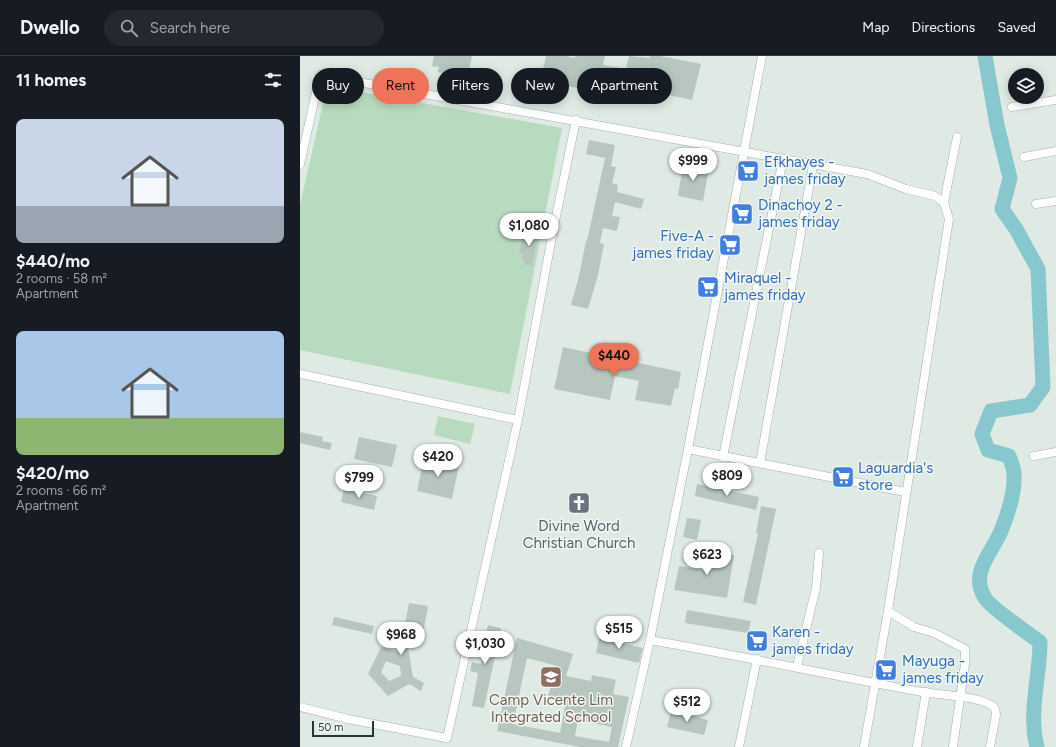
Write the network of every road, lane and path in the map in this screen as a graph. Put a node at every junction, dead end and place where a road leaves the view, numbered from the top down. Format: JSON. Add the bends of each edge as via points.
{"nodes":[{"id":1,"x":762,"y":56,"type":"edge"},
{"id":2,"x":1056,"y":100,"type":"edge"},
{"id":3,"x":1012,"y":107,"type":"dead end"},
{"id":4,"x":576,"y":120,"type":"junction"},
{"id":5,"x":957,"y":137,"type":"dead end"},
{"id":6,"x":1056,"y":151,"type":"edge"},
{"id":7,"x":744,"y":152,"type":"junction"},
{"id":8,"x":1024,"y":157,"type":"dead end"},
{"id":9,"x":783,"y":160,"type":"junction"},
{"id":10,"x":300,"y":164,"type":"edge"},
{"id":11,"x":813,"y":165,"type":"junction"},
{"id":12,"x":1056,"y":202,"type":"edge"},
{"id":13,"x":944,"y":203,"type":"junction"},
{"id":14,"x":1036,"y":204,"type":"dead end"},
{"id":15,"x":300,"y":374,"type":"edge"},
{"id":16,"x":518,"y":420,"type":"junction"},
{"id":17,"x":688,"y":449,"type":"junction"},
{"id":18,"x":1056,"y":452,"type":"edge"},
{"id":19,"x":1034,"y":456,"type":"dead end"},
{"id":20,"x":723,"y":457,"type":"junction"},
{"id":21,"x":760,"y":463,"type":"junction"},
{"id":22,"x":905,"y":492,"type":"junction"},
{"id":23,"x":819,"y":552,"type":"dead end"},
{"id":24,"x":888,"y":611,"type":"junction"},
{"id":25,"x":650,"y":640,"type":"junction"},
{"id":26,"x":757,"y":659,"type":"junction"},
{"id":27,"x":797,"y":666,"type":"junction"},
{"id":28,"x":875,"y":683,"type":"junction"},
{"id":29,"x":926,"y":692,"type":"junction"},
{"id":30,"x":961,"y":697,"type":"junction"},
{"id":31,"x":300,"y":707,"type":"edge"},
{"id":32,"x":626,"y":747,"type":"edge"},
{"id":33,"x":739,"y":747,"type":"edge"},
{"id":34,"x":864,"y":747,"type":"edge"},
{"id":35,"x":917,"y":747,"type":"edge"},
{"id":36,"x":953,"y":747,"type":"edge"},
{"id":37,"x":990,"y":747,"type":"edge"}],
"edges":[{"from":1,"to":7,"type":"street"},
{"from":2,"to":3,"type":"street"},
{"from":4,"to":7,"type":"street"},
{"from":4,"to":10,"type":"street","via":[[320,75]]},
{"from":4,"to":16,"type":"street"},
{"from":5,"to":13,"type":"street"},
{"from":6,"to":8,"type":"street"},
{"from":7,"to":9,"type":"street"},
{"from":7,"to":17,"type":"street"},
{"from":9,"to":11,"type":"street"},
{"from":9,"to":20,"type":"street"},
{"from":11,"to":13,"type":"street","via":[[867,174],[906,189],[935,196]]},
{"from":11,"to":21,"type":"street"},
{"from":12,"to":14,"type":"street"},
{"from":13,"to":22,"type":"street","via":[[949,219]]},
{"from":15,"to":16,"type":"street"},
{"from":16,"to":31,"type":"street","via":[[447,738]]},
{"from":17,"to":20,"type":"street"},
{"from":17,"to":25,"type":"street"},
{"from":18,"to":19,"type":"street"},
{"from":20,"to":21,"type":"street"},
{"from":21,"to":22,"type":"street"},
{"from":22,"to":24,"type":"street"},
{"from":23,"to":27,"type":"street","via":[[816,588]]},
{"from":24,"to":28,"type":"street"},
{"from":24,"to":30,"type":"street","via":[[914,627],[934,633],[965,649]]},
{"from":25,"to":26,"type":"street"},
{"from":25,"to":32,"type":"street"},
{"from":26,"to":27,"type":"street"},
{"from":26,"to":33,"type":"street"},
{"from":27,"to":28,"type":"street"},
{"from":28,"to":29,"type":"street"},
{"from":28,"to":34,"type":"street"},
{"from":29,"to":30,"type":"street"},
{"from":29,"to":35,"type":"street"},
{"from":30,"to":36,"type":"street"},
{"from":30,"to":37,"type":"street","via":[[992,705],[996,710]]}]}
